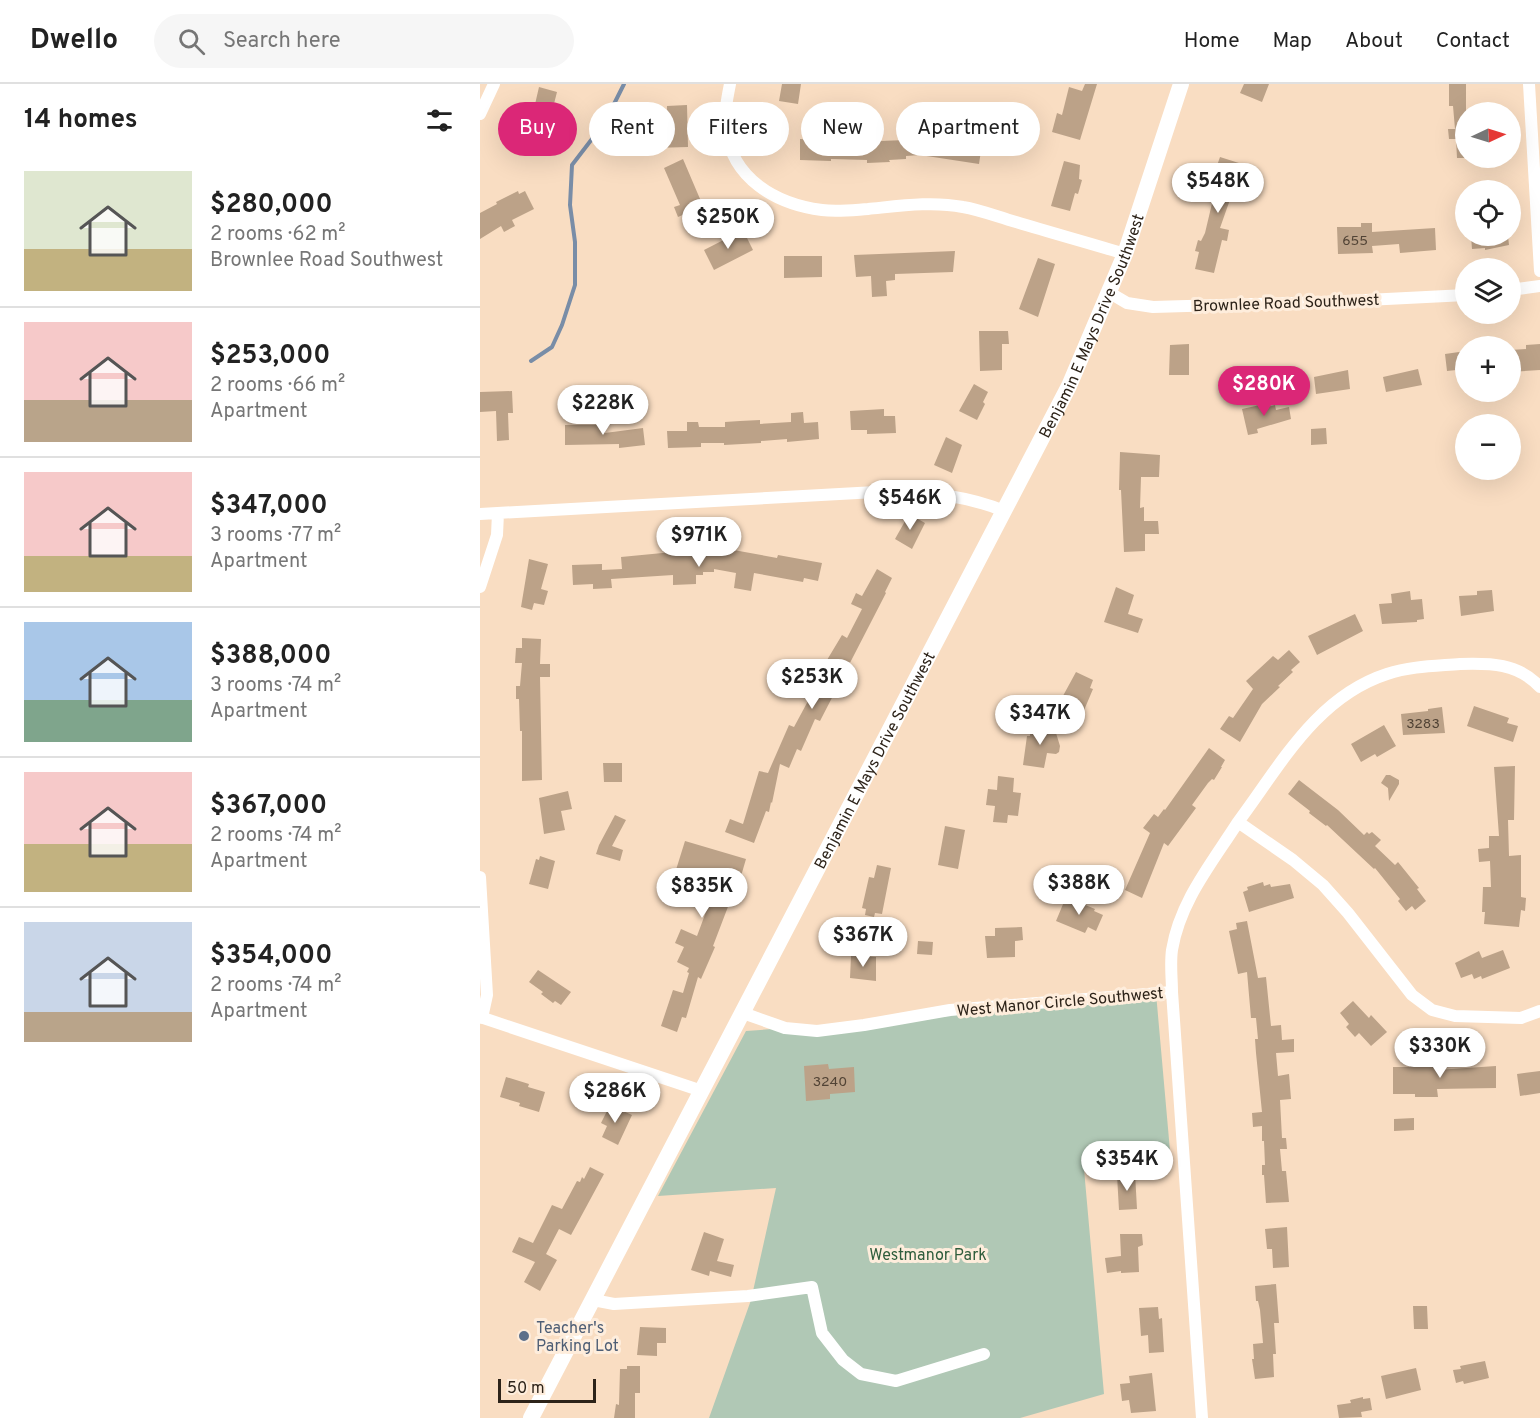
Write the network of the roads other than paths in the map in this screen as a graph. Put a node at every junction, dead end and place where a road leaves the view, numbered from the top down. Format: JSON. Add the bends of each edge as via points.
{"nodes":[{"id":1,"x":494,"y":84,"type":"edge"},
{"id":2,"x":730,"y":84,"type":"edge"},
{"id":3,"x":1181,"y":84,"type":"edge"},
{"id":4,"x":1529,"y":84,"type":"edge"},
{"id":5,"x":480,"y":114,"type":"edge"},
{"id":6,"x":1125,"y":254,"type":"junction"},
{"id":7,"x":1540,"y":272,"type":"edge"},
{"id":8,"x":1540,"y":286,"type":"edge"},
{"id":9,"x":1521,"y":289,"type":"edge"},
{"id":10,"x":1110,"y":293,"type":"junction"},
{"id":11,"x":1455,"y":296,"type":"edge"},
{"id":12,"x":1004,"y":511,"type":"junction"},
{"id":13,"x":498,"y":513,"type":"junction"},
{"id":14,"x":480,"y":514,"type":"edge"},
{"id":15,"x":480,"y":587,"type":"edge"},
{"id":16,"x":1540,"y":687,"type":"edge"},
{"id":17,"x":1238,"y":822,"type":"junction"},
{"id":18,"x":480,"y":877,"type":"edge"},
{"id":19,"x":1172,"y":992,"type":"junction"},
{"id":20,"x":1540,"y":1011,"type":"edge"},
{"id":21,"x":742,"y":1013,"type":"junction"},
{"id":22,"x":481,"y":1018,"type":"edge"},
{"id":23,"x":702,"y":1091,"type":"junction"},
{"id":24,"x":593,"y":1300,"type":"junction"},
{"id":25,"x":984,"y":1354,"type":"dead end"},
{"id":26,"x":531,"y":1418,"type":"edge"},
{"id":27,"x":1202,"y":1418,"type":"edge"}],
"edges":[{"from":1,"to":5,"type":"street"},
{"from":2,"to":6,"type":"street","via":[[725,127],[736,162],[759,187],[790,203],[845,211],[923,204],[963,207]]},
{"from":3,"to":6,"type":"street","name":"Benjamin E Mays Drive Southwest"},
{"from":4,"to":7,"type":"street"},
{"from":6,"to":10,"type":"street","name":"Benjamin E Mays Drive Southwest"},
{"from":8,"to":9,"type":"street"},
{"from":10,"to":11,"type":"street","name":"Brownlee Road Southwest","via":[[1127,303],[1153,307]]},
{"from":10,"to":12,"type":"street","name":"Benjamin E Mays Drive Southwest","via":[[1069,386]]},
{"from":12,"to":13,"type":"street","via":[[980,501],[894,490]]},
{"from":12,"to":21,"type":"street","name":"Benjamin E Mays Drive Southwest"},
{"from":13,"to":14,"type":"street"},
{"from":13,"to":15,"type":"street","via":[[497,535]]},
{"from":16,"to":17,"type":"street","via":[[1518,670],[1488,663],[1423,666],[1388,673],[1358,686],[1331,704],[1310,725]]},
{"from":17,"to":19,"type":"street","via":[[1180,916],[1172,952]]},
{"from":17,"to":20,"type":"street","via":[[1323,885],[1412,995],[1432,1010],[1455,1016],[1521,1018]]},
{"from":18,"to":22,"type":"street","via":[[487,995]]},
{"from":19,"to":21,"type":"street","name":"West Manor Circle Southwest","via":[[950,1010],[817,1031],[785,1028]]},
{"from":19,"to":27,"type":"street","name":"West Manor Circle Southwest"},
{"from":21,"to":23,"type":"street","name":"Benjamin E Mays Drive Southwest"},
{"from":22,"to":23,"type":"street"},
{"from":23,"to":24,"type":"street","name":"Benjamin E Mays Drive Southwest"},
{"from":24,"to":25,"type":"street","via":[[614,1304],[748,1296],[812,1287],[822,1333],[843,1360],[861,1374],[896,1381]]},
{"from":24,"to":26,"type":"street","name":"Benjamin E Mays Drive Southwest"}]}
